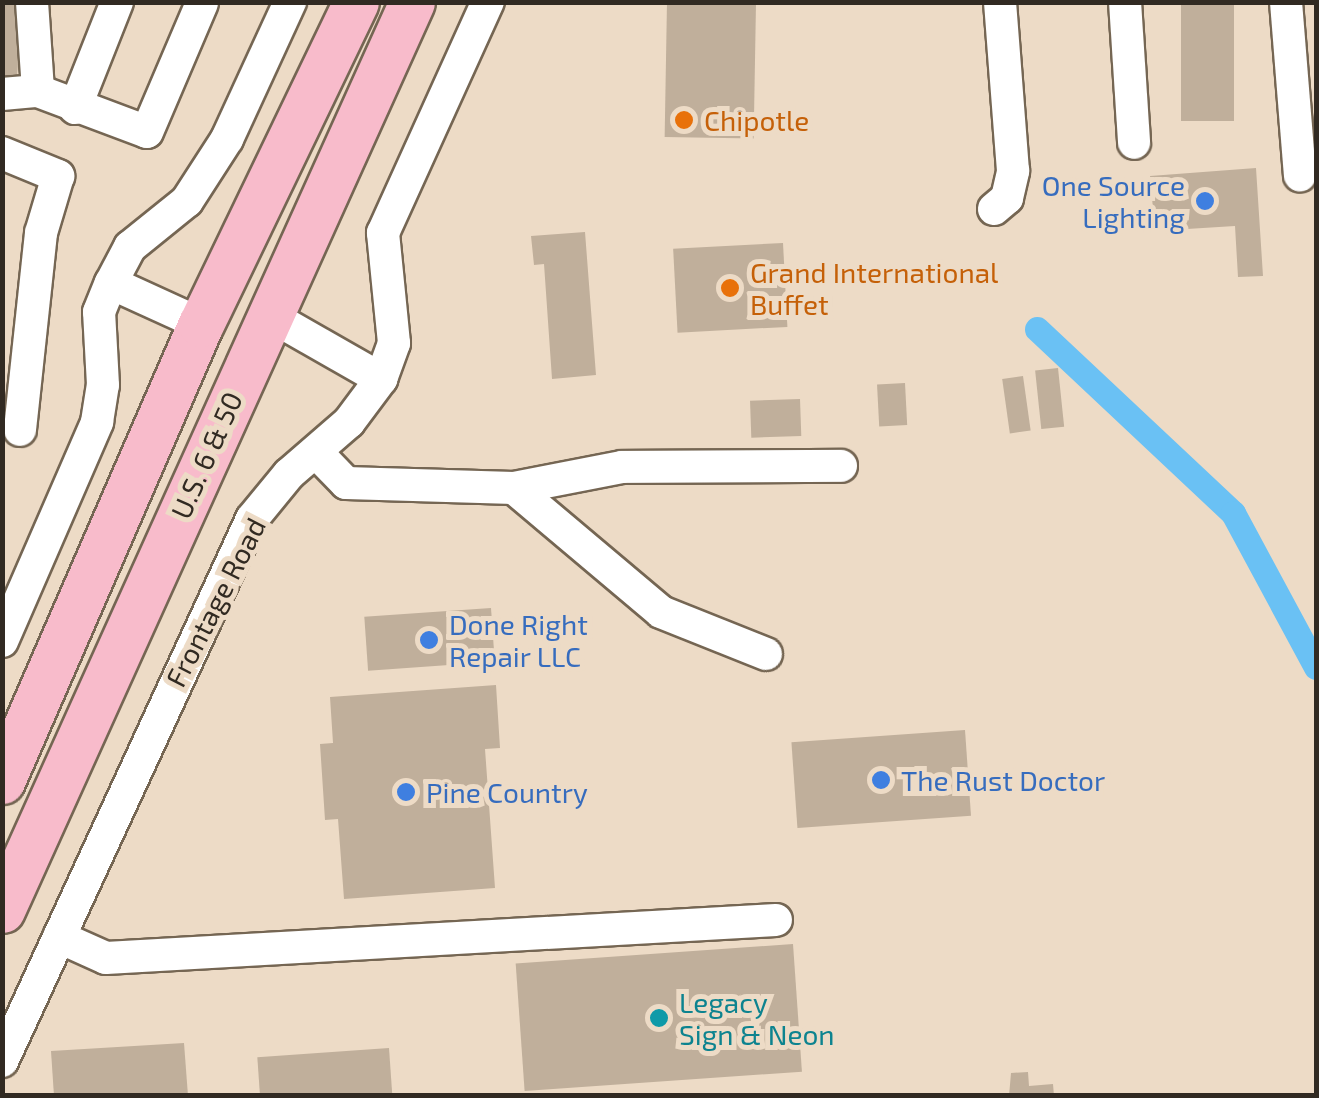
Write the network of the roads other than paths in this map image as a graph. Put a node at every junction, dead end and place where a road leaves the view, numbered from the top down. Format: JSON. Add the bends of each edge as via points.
{"nodes":[{"id":1,"x":32,"y":2,"type":"edge"},
{"id":2,"x":117,"y":2,"type":"edge"},
{"id":3,"x":202,"y":2,"type":"edge"},
{"id":4,"x":290,"y":2,"type":"edge"},
{"id":5,"x":356,"y":2,"type":"edge"},
{"id":6,"x":412,"y":2,"type":"edge"},
{"id":7,"x":488,"y":2,"type":"edge"},
{"id":8,"x":1000,"y":2,"type":"edge"},
{"id":9,"x":1126,"y":2,"type":"edge"},
{"id":10,"x":1286,"y":2,"type":"edge"},
{"id":11,"x":326,"y":60,"type":"junction"},
{"id":12,"x":38,"y":91,"type":"junction"},
{"id":13,"x":2,"y":94,"type":"edge"},
{"id":14,"x":75,"y":108,"type":"junction"},
{"id":15,"x":1134,"y":143,"type":"dead end"},
{"id":16,"x":2,"y":154,"type":"edge"},
{"id":17,"x":1300,"y":174,"type":"dead end"},
{"id":18,"x":994,"y":209,"type":"dead end"},
{"id":19,"x":111,"y":282,"type":"junction"},
{"id":20,"x":269,"y":315,"type":"junction"},
{"id":21,"x":201,"y":324,"type":"junction"},
{"id":22,"x":381,"y":380,"type":"junction"},
{"id":23,"x":20,"y":430,"type":"dead end"},
{"id":24,"x":316,"y":452,"type":"junction"},
{"id":25,"x":841,"y":466,"type":"dead end"},
{"id":26,"x":514,"y":488,"type":"junction"},
{"id":27,"x":2,"y":642,"type":"edge"},
{"id":28,"x":766,"y":654,"type":"dead end"},
{"id":29,"x":59,"y":779,"type":"junction"},
{"id":30,"x":2,"y":781,"type":"edge"},
{"id":31,"x":2,"y":910,"type":"edge"},
{"id":32,"x":776,"y":920,"type":"dead end"},
{"id":33,"x":59,"y":937,"type":"junction"},
{"id":34,"x":2,"y":1061,"type":"edge"}],
"edges":[{"from":1,"to":12,"type":"street"},
{"from":2,"to":14,"type":"street"},
{"from":3,"to":14,"type":"street","via":[[147,132]]},
{"from":4,"to":19,"type":"street","via":[[227,139],[187,201],[130,247]]},
{"from":5,"to":11,"type":"highway","name":"U.S. 6 & 50"},
{"from":6,"to":20,"type":"highway","name":"U.S. 6 & 50"},
{"from":7,"to":22,"type":"street","name":"Frontage Road","via":[[383,233],[395,304],[394,343]]},
{"from":8,"to":18,"type":"street","via":[[1013,171],[1006,198]]},
{"from":9,"to":15,"type":"street"},
{"from":10,"to":17,"type":"street"},
{"from":11,"to":20,"type":"highway","via":[[318,124],[257,277],[256,301]]},
{"from":11,"to":21,"type":"highway","name":"U.S. 6 & 50"},
{"from":12,"to":13,"type":"street"},
{"from":12,"to":14,"type":"street"},
{"from":16,"to":23,"type":"street","via":[[58,176],[41,234]]},
{"from":19,"to":21,"type":"street"},
{"from":19,"to":27,"type":"street","via":[[99,312],[103,385],[96,422]]},
{"from":20,"to":22,"type":"street"},
{"from":20,"to":29,"type":"highway","name":"U.S. 6 & 50"},
{"from":21,"to":29,"type":"highway","via":[[210,352],[202,401],[107,608]]},
{"from":21,"to":30,"type":"highway","name":"U.S. 6 & 50"},
{"from":22,"to":24,"type":"street","name":"Frontage Road"},
{"from":24,"to":26,"type":"street","via":[[346,483]]},
{"from":24,"to":33,"type":"street","name":"Frontage Road","via":[[252,520],[223,572]]},
{"from":25,"to":26,"type":"street","via":[[622,468]]},
{"from":26,"to":28,"type":"street","via":[[661,612]]},
{"from":29,"to":31,"type":"highway","name":"U.S. 6 & 50"},
{"from":32,"to":33,"type":"street","via":[[106,958]]},
{"from":33,"to":34,"type":"street","name":"Frontage Road"}]}
